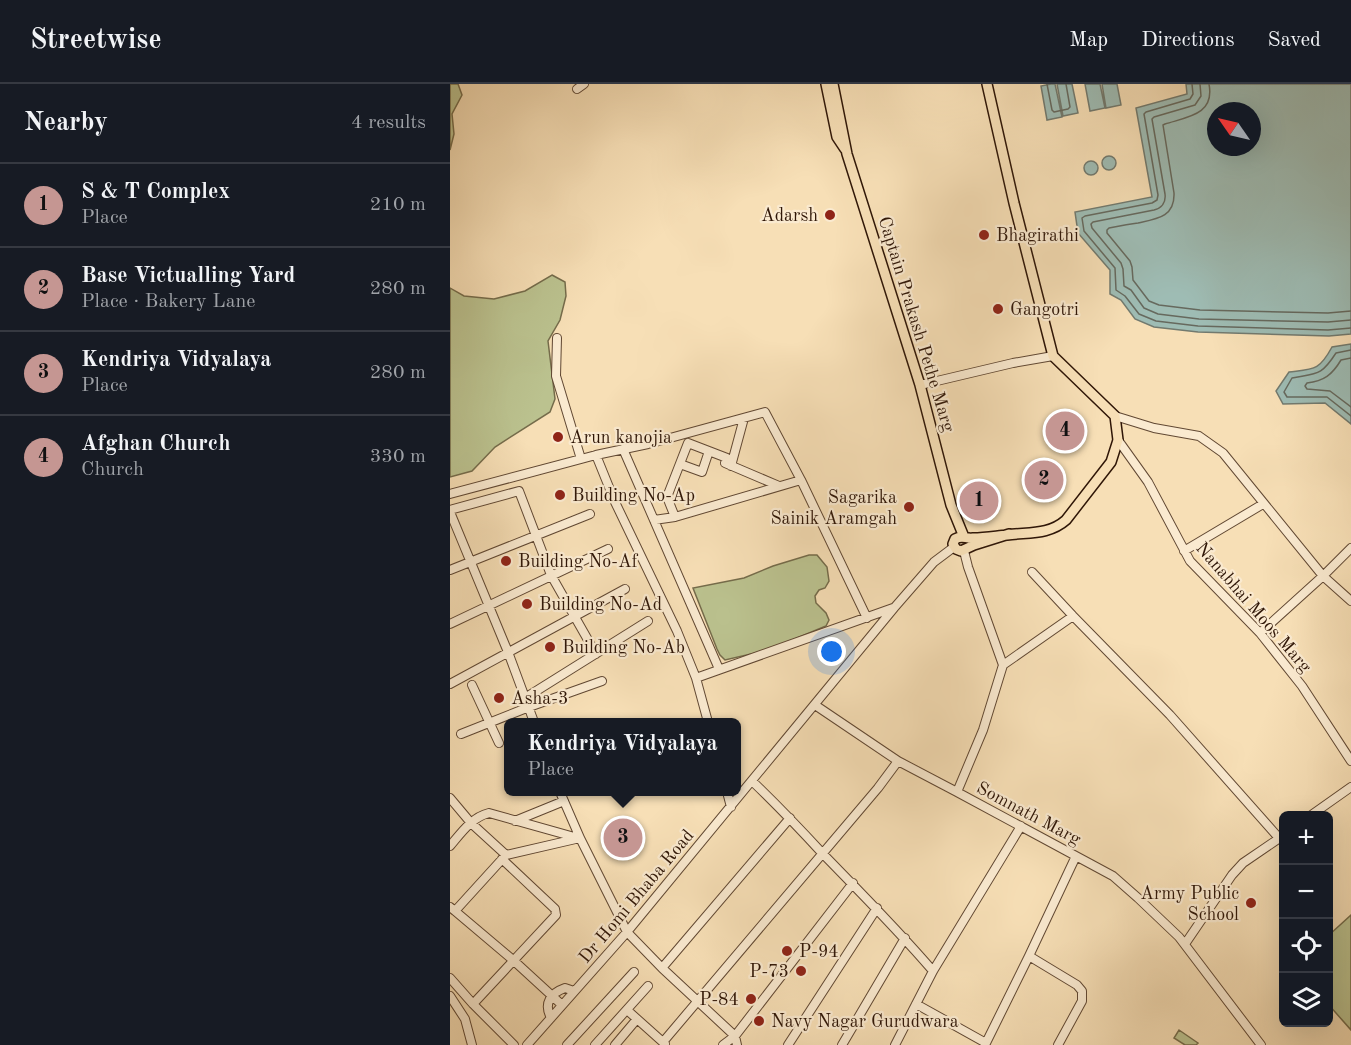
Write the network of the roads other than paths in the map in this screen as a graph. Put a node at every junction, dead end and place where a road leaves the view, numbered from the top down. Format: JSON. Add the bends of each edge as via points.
{"nodes":[{"id":1,"x":826,"y":84,"type":"edge"},
{"id":2,"x":833,"y":84,"type":"edge"},
{"id":3,"x":987,"y":84,"type":"edge"},
{"id":4,"x":847,"y":154,"type":"junction"},
{"id":5,"x":557,"y":338,"type":"dead end"},
{"id":6,"x":1053,"y":356,"type":"junction"},
{"id":7,"x":920,"y":385,"type":"junction"},
{"id":8,"x":1115,"y":416,"type":"junction"},
{"id":9,"x":744,"y":418,"type":"junction"},
{"id":10,"x":1118,"y":440,"type":"junction"},
{"id":11,"x":622,"y":449,"type":"junction"},
{"id":12,"x":709,"y":451,"type":"junction"},
{"id":13,"x":596,"y":454,"type":"junction"},
{"id":14,"x":581,"y":459,"type":"junction"},
{"id":15,"x":680,"y":464,"type":"junction"},
{"id":16,"x":731,"y":466,"type":"junction"},
{"id":17,"x":801,"y":480,"type":"junction"},
{"id":18,"x":779,"y":486,"type":"junction"},
{"id":19,"x":450,"y":494,"type":"edge"},
{"id":20,"x":1263,"y":504,"type":"junction"},
{"id":21,"x":951,"y":505,"type":"junction"},
{"id":22,"x":450,"y":511,"type":"edge"},
{"id":23,"x":590,"y":513,"type":"dead end"},
{"id":24,"x":675,"y":517,"type":"junction"},
{"id":25,"x":654,"y":520,"type":"junction"},
{"id":26,"x":536,"y":534,"type":"junction"},
{"id":27,"x":1009,"y":534,"type":"junction"},
{"id":28,"x":965,"y":538,"type":"junction"},
{"id":29,"x":954,"y":544,"type":"junction"},
{"id":30,"x":1351,"y":548,"type":"edge"},
{"id":31,"x":608,"y":549,"type":"dead end"},
{"id":32,"x":965,"y":550,"type":"junction"},
{"id":33,"x":1184,"y":551,"type":"junction"},
{"id":34,"x":470,"y":561,"type":"junction"},
{"id":35,"x":450,"y":570,"type":"edge"},
{"id":36,"x":1032,"y":572,"type":"dead end"},
{"id":37,"x":551,"y":575,"type":"junction"},
{"id":38,"x":1323,"y":576,"type":"junction"},
{"id":39,"x":625,"y":589,"type":"dead end"},
{"id":40,"x":1351,"y":601,"type":"edge"},
{"id":41,"x":489,"y":606,"type":"junction"},
{"id":42,"x":894,"y":608,"type":"junction"},
{"id":43,"x":1073,"y":616,"type":"junction"},
{"id":44,"x":574,"y":617,"type":"junction"},
{"id":45,"x":867,"y":618,"type":"junction"},
{"id":46,"x":648,"y":621,"type":"dead end"},
{"id":47,"x":450,"y":624,"type":"edge"},
{"id":48,"x":1260,"y":633,"type":"junction"},
{"id":49,"x":508,"y":652,"type":"junction"},
{"id":50,"x":596,"y":654,"type":"junction"},
{"id":51,"x":1003,"y":665,"type":"junction"},
{"id":52,"x":719,"y":669,"type":"junction"},
{"id":53,"x":696,"y":678,"type":"junction"},
{"id":54,"x":602,"y":681,"type":"dead end"},
{"id":55,"x":450,"y":684,"type":"edge"},
{"id":56,"x":472,"y":685,"type":"dead end"},
{"id":57,"x":525,"y":698,"type":"junction"},
{"id":58,"x":815,"y":705,"type":"junction"},
{"id":59,"x":529,"y":707,"type":"junction"},
{"id":60,"x":532,"y":718,"type":"edge"},
{"id":61,"x":707,"y":718,"type":"edge"},
{"id":62,"x":489,"y":722,"type":"junction"},
{"id":63,"x":461,"y":734,"type":"dead end"},
{"id":64,"x":499,"y":743,"type":"dead end"},
{"id":65,"x":1351,"y":760,"type":"edge"},
{"id":66,"x":898,"y":761,"type":"junction"},
{"id":67,"x":752,"y":782,"type":"junction"},
{"id":68,"x":1351,"y":787,"type":"edge"},
{"id":69,"x":957,"y":792,"type":"junction"},
{"id":70,"x":741,"y":795,"type":"edge"},
{"id":71,"x":562,"y":796,"type":"edge"},
{"id":72,"x":728,"y":796,"type":"edge"},
{"id":73,"x":740,"y":796,"type":"edge"},
{"id":74,"x":450,"y":798,"type":"edge"},
{"id":75,"x":564,"y":801,"type":"junction"},
{"id":76,"x":731,"y":807,"type":"junction"},
{"id":77,"x":1317,"y":811,"type":"edge"},
{"id":78,"x":790,"y":818,"type":"junction"},
{"id":79,"x":515,"y":821,"type":"junction"},
{"id":80,"x":471,"y":823,"type":"junction"},
{"id":81,"x":1021,"y":826,"type":"junction"},
{"id":82,"x":1279,"y":834,"type":"edge"},
{"id":83,"x":1279,"y":837,"type":"edge"},
{"id":84,"x":580,"y":838,"type":"junction"},
{"id":85,"x":450,"y":846,"type":"edge"},
{"id":86,"x":823,"y":854,"type":"junction"},
{"id":87,"x":1076,"y":856,"type":"junction"},
{"id":88,"x":504,"y":857,"type":"junction"},
{"id":89,"x":853,"y":883,"type":"junction"},
{"id":90,"x":877,"y":908,"type":"junction"},
{"id":91,"x":452,"y":909,"type":"edge"},
{"id":92,"x":627,"y":932,"type":"junction"},
{"id":93,"x":905,"y":938,"type":"junction"},
{"id":94,"x":1185,"y":944,"type":"junction"},
{"id":95,"x":1029,"y":956,"type":"junction"},
{"id":96,"x":513,"y":960,"type":"junction"},
{"id":97,"x":662,"y":968,"type":"junction"},
{"id":98,"x":933,"y":971,"type":"junction"},
{"id":99,"x":634,"y":972,"type":"dead end"},
{"id":100,"x":450,"y":978,"type":"edge"},
{"id":101,"x":648,"y":986,"type":"dead end"},
{"id":102,"x":574,"y":992,"type":"junction"},
{"id":103,"x":450,"y":996,"type":"edge"},
{"id":104,"x":551,"y":996,"type":"junction"},
{"id":105,"x":698,"y":1002,"type":"junction"},
{"id":106,"x":473,"y":1004,"type":"junction"},
{"id":107,"x":916,"y":1004,"type":"junction"},
{"id":108,"x":562,"y":1005,"type":"junction"},
{"id":109,"x":627,"y":1010,"type":"junction"},
{"id":110,"x":551,"y":1018,"type":"junction"},
{"id":111,"x":637,"y":1019,"type":"junction"},
{"id":112,"x":736,"y":1041,"type":"edge"},
{"id":113,"x":665,"y":1044,"type":"edge"},
{"id":114,"x":985,"y":1044,"type":"edge"},
{"id":115,"x":472,"y":1045,"type":"edge"},
{"id":116,"x":514,"y":1045,"type":"edge"},
{"id":117,"x":527,"y":1045,"type":"edge"},
{"id":118,"x":567,"y":1045,"type":"edge"},
{"id":119,"x":595,"y":1045,"type":"edge"},
{"id":120,"x":615,"y":1045,"type":"edge"},
{"id":121,"x":723,"y":1045,"type":"edge"},
{"id":122,"x":788,"y":1045,"type":"edge"},
{"id":123,"x":842,"y":1045,"type":"edge"},
{"id":124,"x":896,"y":1045,"type":"edge"},
{"id":125,"x":1058,"y":1045,"type":"edge"},
{"id":126,"x":1261,"y":1045,"type":"edge"}],
"edges":[{"from":1,"to":4,"type":"main road","name":"Captain Prakash Pethe Marg","via":[[837,137]]},
{"from":2,"to":4,"type":"main road","name":"Captain Prakash Pethe Marg"},
{"from":3,"to":6,"type":"main road"},
{"from":4,"to":7,"type":"main road","name":"Captain Prakash Pethe Marg"},
{"from":5,"to":14,"type":"street","via":[[556,376]]},
{"from":6,"to":7,"type":"street"},
{"from":6,"to":8,"type":"main road"},
{"from":7,"to":21,"type":"main road","name":"Captain Prakash Pethe Marg"},
{"from":8,"to":10,"type":"main road"},
{"from":8,"to":20,"type":"street","via":[[1198,436],[1223,453]]},
{"from":9,"to":11,"type":"street"},
{"from":9,"to":16,"type":"street"},
{"from":9,"to":17,"type":"street","via":[[765,412]]},
{"from":10,"to":27,"type":"main road","via":[[1111,462],[1057,528]]},
{"from":10,"to":33,"type":"street","name":"Nanabhai Moos Marg","via":[[1148,482]]},
{"from":11,"to":13,"type":"street"},
{"from":11,"to":25,"type":"street"},
{"from":12,"to":15,"type":"street","via":[[702,472]]},
{"from":12,"to":15,"type":"street","via":[[688,442]]},
{"from":12,"to":16,"type":"street","via":[[727,458],[725,463]]},
{"from":13,"to":14,"type":"street"},
{"from":13,"to":53,"type":"street"},
{"from":14,"to":19,"type":"street"},
{"from":15,"to":24,"type":"street","via":[[667,496]]},
{"from":16,"to":18,"type":"street"},
{"from":17,"to":18,"type":"street"},
{"from":17,"to":45,"type":"street"},
{"from":18,"to":24,"type":"street"},
{"from":20,"to":33,"type":"street"},
{"from":20,"to":38,"type":"street"},
{"from":21,"to":28,"type":"main road","name":"Captain Prakash Pethe Marg"},
{"from":21,"to":29,"type":"main road","name":"Captain Prakash Pethe Marg"},
{"from":22,"to":26,"type":"street","via":[[519,491]]},
{"from":22,"to":34,"type":"street"},
{"from":23,"to":26,"type":"street"},
{"from":24,"to":25,"type":"street"},
{"from":25,"to":52,"type":"street"},
{"from":26,"to":34,"type":"street"},
{"from":26,"to":37,"type":"street"},
{"from":27,"to":28,"type":"main road"},
{"from":27,"to":32,"type":"main road"},
{"from":28,"to":29,"type":"main road","via":[[958,537]]},
{"from":28,"to":32,"type":"main road"},
{"from":29,"to":32,"type":"main road","via":[[958,551]]},
{"from":29,"to":42,"type":"street","name":"Dr Homi Bhaba Road"},
{"from":30,"to":38,"type":"street"},
{"from":31,"to":37,"type":"street"},
{"from":32,"to":51,"type":"street"},
{"from":33,"to":48,"type":"street","name":"Nanabhai Moos Marg"},
{"from":34,"to":35,"type":"street"},
{"from":34,"to":41,"type":"street"},
{"from":36,"to":43,"type":"street"},
{"from":37,"to":41,"type":"street"},
{"from":37,"to":44,"type":"street"},
{"from":38,"to":40,"type":"street"},
{"from":38,"to":48,"type":"street"},
{"from":39,"to":44,"type":"street"},
{"from":41,"to":47,"type":"street"},
{"from":41,"to":49,"type":"street"},
{"from":42,"to":45,"type":"street"},
{"from":42,"to":58,"type":"street","name":"Dr Homi Bhaba Road"},
{"from":43,"to":51,"type":"street"},
{"from":43,"to":82,"type":"street"},
{"from":44,"to":49,"type":"street"},
{"from":44,"to":50,"type":"street"},
{"from":45,"to":52,"type":"street"},
{"from":46,"to":50,"type":"street"},
{"from":48,"to":65,"type":"street","name":"Nanabhai Moos Marg","via":[[1302,686]]},
{"from":49,"to":55,"type":"street"},
{"from":49,"to":57,"type":"street"},
{"from":50,"to":57,"type":"street"},
{"from":51,"to":69,"type":"street","name":"Somnath Marg","via":[[983,730]]},
{"from":52,"to":53,"type":"street"},
{"from":53,"to":61,"type":"street"},
{"from":54,"to":59,"type":"street"},
{"from":56,"to":62,"type":"street"},
{"from":57,"to":59,"type":"street"},
{"from":58,"to":66,"type":"street"},
{"from":58,"to":67,"type":"street","name":"Dr Homi Bhaba Road"},
{"from":59,"to":60,"type":"street"},
{"from":59,"to":62,"type":"street"},
{"from":62,"to":63,"type":"street"},
{"from":62,"to":64,"type":"street"},
{"from":66,"to":69,"type":"street"},
{"from":66,"to":86,"type":"street"},
{"from":67,"to":70,"type":"street","name":"Dr Homi Bhaba Road"},
{"from":67,"to":78,"type":"street"},
{"from":68,"to":77,"type":"street"},
{"from":69,"to":81,"type":"street","name":"Somnath Marg"},
{"from":71,"to":75,"type":"street"},
{"from":72,"to":76,"type":"street"},
{"from":73,"to":76,"type":"street","name":"Dr Homi Bhaba Road"},
{"from":74,"to":80,"type":"street"},
{"from":75,"to":79,"type":"street"},
{"from":75,"to":84,"type":"street"},
{"from":76,"to":92,"type":"street","name":"Dr Homi Bhaba Road"},
{"from":78,"to":86,"type":"street"},
{"from":78,"to":97,"type":"street"},
{"from":79,"to":80,"type":"street","via":[[489,813]]},
{"from":79,"to":84,"type":"street"},
{"from":80,"to":85,"type":"street"},
{"from":80,"to":88,"type":"street"},
{"from":81,"to":87,"type":"street","name":"Somnath Marg"},
{"from":81,"to":98,"type":"street"},
{"from":83,"to":94,"type":"street","via":[[1243,862]]},
{"from":84,"to":88,"type":"street"},
{"from":84,"to":92,"type":"street"},
{"from":86,"to":89,"type":"street"},
{"from":86,"to":105,"type":"street"},
{"from":87,"to":94,"type":"street","name":"Somnath Marg","via":[[1113,876]]},
{"from":87,"to":95,"type":"street"},
{"from":88,"to":91,"type":"street"},
{"from":88,"to":96,"type":"street","via":[[556,913]]},
{"from":89,"to":90,"type":"street"},
{"from":89,"to":112,"type":"street"},
{"from":90,"to":93,"type":"street"},
{"from":90,"to":122,"type":"street"},
{"from":91,"to":96,"type":"street"},
{"from":92,"to":97,"type":"street"},
{"from":92,"to":102,"type":"street","name":"Dr Homi Bhaba Road"},
{"from":93,"to":98,"type":"street"},
{"from":93,"to":123,"type":"street"},
{"from":94,"to":126,"type":"street","name":"Somnath Marg"},
{"from":95,"to":114,"type":"street"},
{"from":95,"to":125,"type":"street","via":[[1082,991],[1082,1001]]},
{"from":96,"to":104,"type":"street"},
{"from":96,"to":106,"type":"street"},
{"from":97,"to":105,"type":"street"},
{"from":98,"to":107,"type":"street"},
{"from":99,"to":118,"type":"street"},
{"from":100,"to":106,"type":"street"},
{"from":101,"to":109,"type":"street"},
{"from":102,"to":104,"type":"street","via":[[565,988]]},
{"from":102,"to":108,"type":"street","name":"Dr Homi Bhaba Road"},
{"from":103,"to":115,"type":"street","via":[[465,1019]]},
{"from":104,"to":108,"type":"street"},
{"from":104,"to":110,"type":"street","via":[[547,1011]]},
{"from":105,"to":112,"type":"street"},
{"from":105,"to":113,"type":"street"},
{"from":106,"to":116,"type":"street"},
{"from":107,"to":114,"type":"street"},
{"from":107,"to":124,"type":"street"},
{"from":108,"to":110,"type":"street","name":"Dr Homi Bhaba Road"},
{"from":109,"to":111,"type":"street"},
{"from":109,"to":119,"type":"street"},
{"from":110,"to":117,"type":"street","name":"Dr Homi Bhaba Road"},
{"from":111,"to":113,"type":"street"},
{"from":111,"to":120,"type":"street"},
{"from":112,"to":121,"type":"street"}]}
